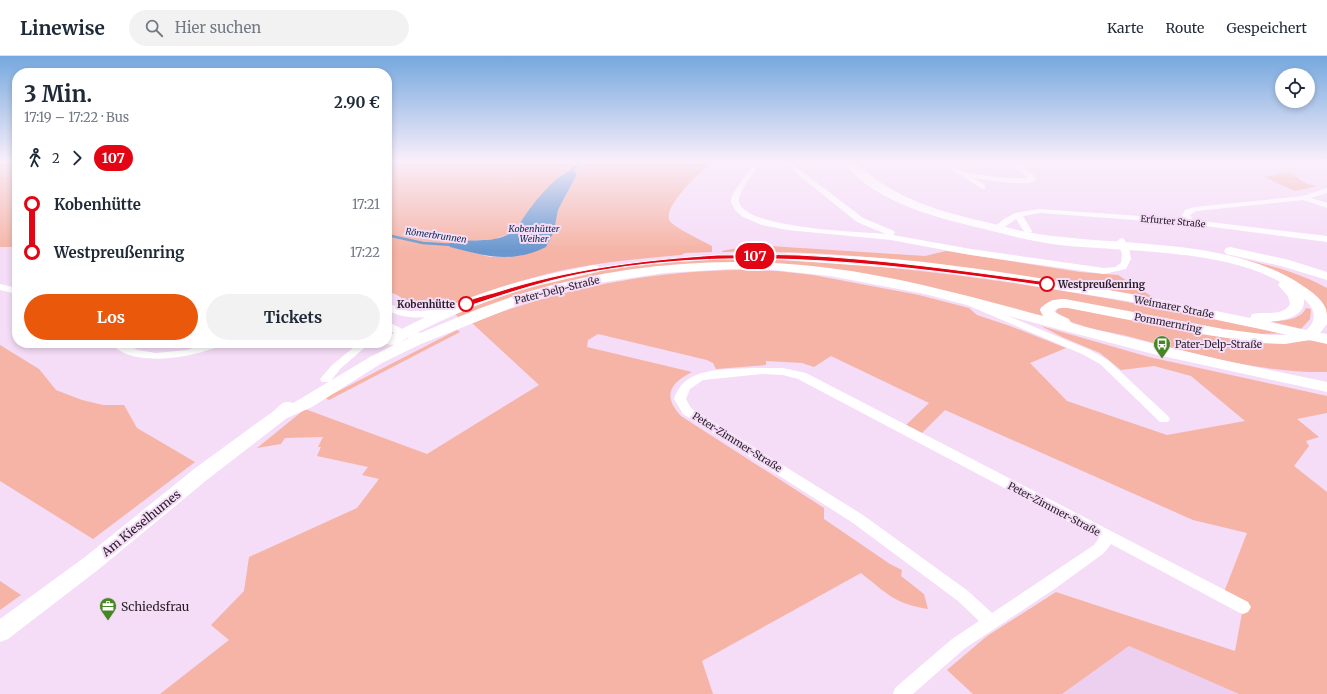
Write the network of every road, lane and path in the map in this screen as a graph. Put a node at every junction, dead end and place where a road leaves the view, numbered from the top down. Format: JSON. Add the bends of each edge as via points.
{"nodes":[{"id":1,"x":738,"y":192,"type":"edge"},
{"id":2,"x":824,"y":192,"type":"edge"},
{"id":3,"x":888,"y":192,"type":"edge"},
{"id":4,"x":1322,"y":192,"type":"edge"},
{"id":5,"x":1304,"y":198,"type":"junction"},
{"id":6,"x":1327,"y":206,"type":"edge"},
{"id":7,"x":1018,"y":215,"type":"junction"},
{"id":8,"x":1190,"y":222,"type":"junction"},
{"id":9,"x":997,"y":228,"type":"junction"},
{"id":10,"x":1028,"y":231,"type":"junction"},
{"id":11,"x":1327,"y":239,"type":"edge"},
{"id":12,"x":908,"y":240,"type":"junction"},
{"id":13,"x":1123,"y":244,"type":"junction"},
{"id":14,"x":1190,"y":248,"type":"junction"},
{"id":15,"x":1256,"y":268,"type":"junction"},
{"id":16,"x":1327,"y":276,"type":"edge"},
{"id":17,"x":1327,"y":284,"type":"edge"},
{"id":18,"x":0,"y":287,"type":"edge"},
{"id":19,"x":12,"y":290,"type":"edge"},
{"id":20,"x":960,"y":298,"type":"junction"},
{"id":21,"x":1165,"y":305,"type":"junction"},
{"id":22,"x":392,"y":311,"type":"edge"},
{"id":23,"x":449,"y":311,"type":"junction"},
{"id":24,"x":402,"y":314,"type":"junction"},
{"id":25,"x":392,"y":327,"type":"edge"},
{"id":26,"x":1091,"y":333,"type":"junction"},
{"id":27,"x":1308,"y":335,"type":"junction"},
{"id":28,"x":407,"y":336,"type":"junction"},
{"id":29,"x":1327,"y":339,"type":"edge"},
{"id":30,"x":392,"y":341,"type":"edge"},
{"id":31,"x":125,"y":348,"type":"edge"},
{"id":32,"x":202,"y":348,"type":"edge"},
{"id":33,"x":359,"y":348,"type":"edge"},
{"id":34,"x":378,"y":348,"type":"edge"},
{"id":35,"x":392,"y":348,"type":"edge"},
{"id":36,"x":392,"y":348,"type":"edge"},
{"id":37,"x":378,"y":359,"type":"joint"},
{"id":38,"x":1221,"y":365,"type":"junction"},
{"id":39,"x":1327,"y":376,"type":"edge"},
{"id":40,"x":326,"y":379,"type":"junction"},
{"id":41,"x":1327,"y":386,"type":"edge"},
{"id":42,"x":281,"y":414,"type":"junction"},
{"id":43,"x":1164,"y":419,"type":"dead end"},
{"id":44,"x":1108,"y":537,"type":"junction"},
{"id":45,"x":1243,"y":607,"type":"dead end"},
{"id":46,"x":991,"y":622,"type":"junction"},
{"id":47,"x":0,"y":632,"type":"edge"},
{"id":48,"x":901,"y":694,"type":"edge"}],
"edges":[{"from":1,"to":12,"type":"street","via":[[735,202],[738,208],[755,220],[787,228]]},
{"from":2,"to":12,"type":"street","via":[[860,220]]},
{"from":3,"to":9,"type":"street","name":"Pommernring","via":[[909,203],[953,218]]},
{"from":4,"to":5,"type":"street"},
{"from":5,"to":6,"type":"street"},
{"from":5,"to":8,"type":"street","via":[[1194,209],[1186,215]]},
{"from":7,"to":8,"type":"street","name":"Erfurter Straße","via":[[1028,212],[1050,212]]},
{"from":7,"to":9,"type":"street","name":"Erfurter Straße","via":[[1006,220]]},
{"from":7,"to":10,"type":"street"},
{"from":8,"to":11,"type":"street","name":"Erfurter Straße"},
{"from":9,"to":10,"type":"street","name":"Pommernring"},
{"from":9,"to":13,"type":"street","name":"Pommernring","via":[[1038,238]]},
{"from":10,"to":13,"type":"street","name":"Pommernring"},
{"from":12,"to":13,"type":"street","via":[[971,252],[1104,271],[1124,267],[1127,257]]},
{"from":13,"to":14,"type":"street","name":"Pommernring"},
{"from":13,"to":15,"type":"street","name":"Pommernring","via":[[1226,259]]},
{"from":14,"to":16,"type":"street","name":"Pommernring","via":[[1226,250],[1256,256]]},
{"from":14,"to":17,"type":"street","name":"Pommernring","via":[[1257,259],[1291,269]]},
{"from":15,"to":21,"type":"street","name":"Pommernring","via":[[1292,290],[1297,296],[1298,306],[1288,314],[1271,317]]},
{"from":15,"to":27,"type":"street","name":"Pommernring","via":[[1289,282],[1312,299],[1322,317],[1320,324]]},
{"from":18,"to":19,"type":"street"},
{"from":20,"to":26,"type":"street","name":"Pater-Delp-Straße"},
{"from":20,"to":28,"type":"street","name":"Pater-Delp-Straße","via":[[863,277],[798,268],[742,265],[684,267],[638,272],[571,285],[505,304],[426,336]]},
{"from":20,"to":43,"type":"street","name":"Pater-Delp-Straße","via":[[1104,362]]},
{"from":21,"to":23,"type":"street","name":"Weimarer Straße","via":[[1017,280],[902,265],[799,257],[742,256],[659,260],[596,269],[516,288]]},
{"from":21,"to":27,"type":"street","name":"Weimarer Straße"},
{"from":22,"to":24,"type":"street"},
{"from":23,"to":24,"type":"street","via":[[424,315]]},
{"from":23,"to":28,"type":"street","name":"Weimarer Straße"},
{"from":24,"to":28,"type":"street"},
{"from":25,"to":28,"type":"street"},
{"from":26,"to":27,"type":"street","name":"Pommernring","via":[[1055,319],[1047,310],[1056,303],[1068,304],[1227,334],[1279,339]]},
{"from":26,"to":38,"type":"street","name":"Pater-Delp-Straße"},
{"from":27,"to":29,"type":"street","name":"Weimarer Straße"},
{"from":28,"to":30,"type":"street","name":"Weimarer Straße"},
{"from":28,"to":36,"type":"street","name":"Pater-Delp-Straße"},
{"from":31,"to":32,"type":"street","via":[[138,353],[160,355]]},
{"from":33,"to":40,"type":"street"},
{"from":34,"to":40,"type":"street","name":"Weimarer Straße"},
{"from":35,"to":37,"type":"street","name":"Pater-Delp-Straße"},
{"from":37,"to":42,"type":"street","name":"Am Kieselhumes","via":[[297,408]]},
{"from":38,"to":39,"type":"street","via":[[1273,373]]},
{"from":38,"to":41,"type":"street","name":"Pater-Delp-Straße"},
{"from":40,"to":42,"type":"street","name":"Am Kieselhumes","via":[[291,402]]},
{"from":42,"to":47,"type":"street","name":"Am Kieselhumes"},
{"from":44,"to":45,"type":"street","name":"Peter-Zimmer-Straße"},
{"from":44,"to":46,"type":"street","name":"Peter-Zimmer-Straße","via":[[1099,548],[1051,583]]},
{"from":44,"to":46,"type":"street","name":"Peter-Zimmer-Straße","via":[[798,375],[766,371],[708,376],[691,382],[681,393],[680,399],[687,411],[858,519],[963,596]]},
{"from":46,"to":48,"type":"street","name":"Peter-Zimmer-Straße","via":[[953,648]]}]}
